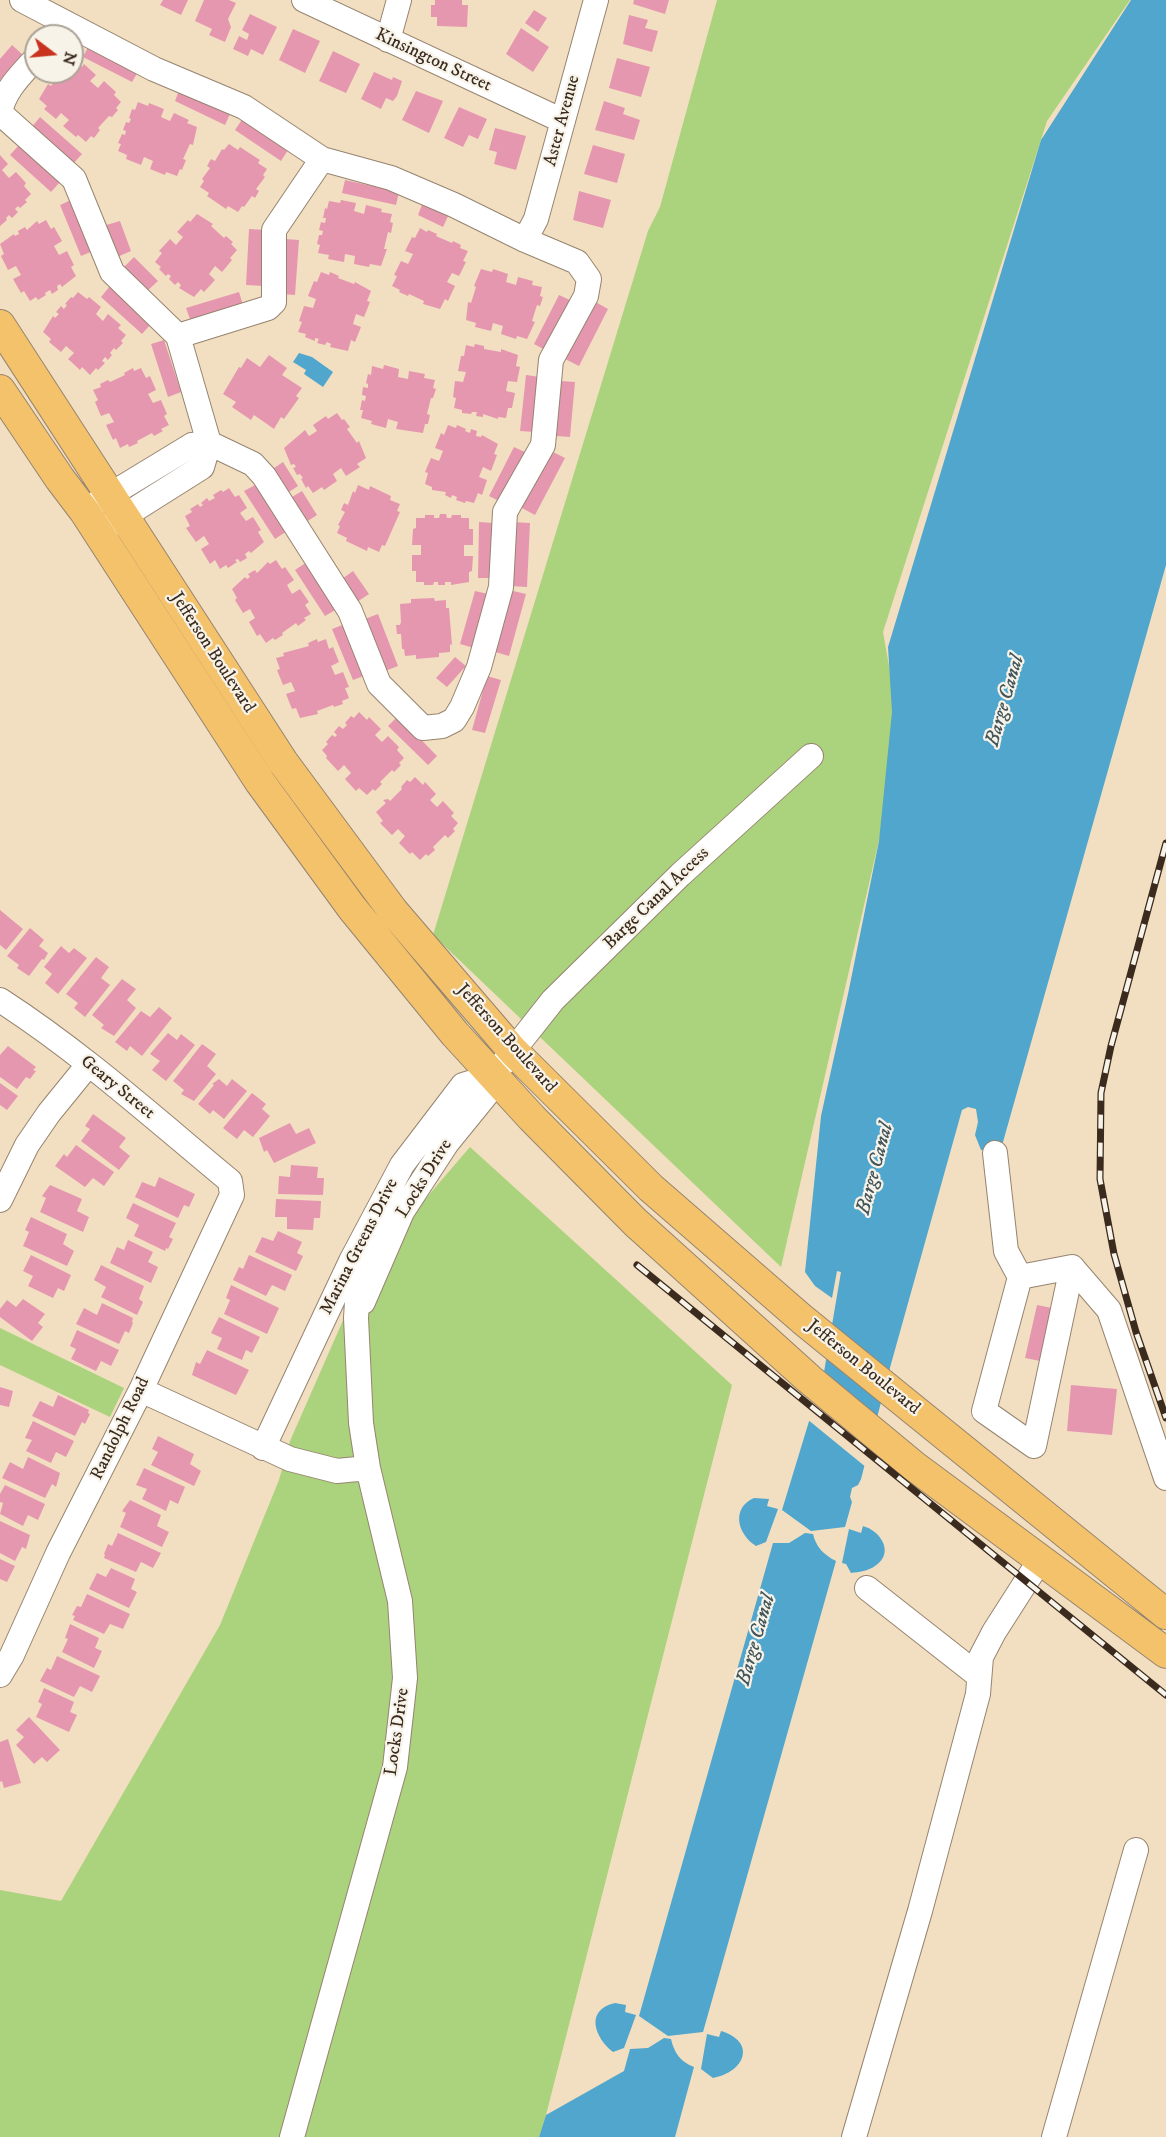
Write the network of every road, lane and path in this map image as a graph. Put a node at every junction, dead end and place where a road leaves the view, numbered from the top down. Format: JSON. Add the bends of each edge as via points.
{"nodes":[{"id":1,"x":22,"y":0,"type":"edge"},
{"id":2,"x":304,"y":0,"type":"edge"},
{"id":3,"x":399,"y":0,"type":"edge"},
{"id":4,"x":596,"y":0,"type":"edge"},
{"id":5,"x":53,"y":24,"type":"edge"},
{"id":6,"x":84,"y":40,"type":"edge"},
{"id":7,"x":388,"y":40,"type":"junction"},
{"id":8,"x":24,"y":72,"type":"edge"},
{"id":9,"x":563,"y":121,"type":"junction"},
{"id":10,"x":322,"y":159,"type":"junction"},
{"id":11,"x":525,"y":240,"type":"junction"},
{"id":12,"x":0,"y":325,"type":"edge"},
{"id":13,"x":178,"y":336,"type":"junction"},
{"id":14,"x":0,"y":390,"type":"edge"},
{"id":15,"x":209,"y":443,"type":"junction"},
{"id":16,"x":117,"y":506,"type":"junction"},
{"id":17,"x":91,"y":522,"type":"junction"},
{"id":18,"x":811,"y":756,"type":"dead end"},
{"id":19,"x":0,"y":1000,"type":"edge"},
{"id":20,"x":513,"y":1052,"type":"junction"},
{"id":21,"x":88,"y":1065,"type":"junction"},
{"id":22,"x":493,"y":1076,"type":"junction"},
{"id":23,"x":995,"y":1153,"type":"dead end"},
{"id":24,"x":230,"y":1181,"type":"joint"},
{"id":25,"x":0,"y":1200,"type":"edge"},
{"id":26,"x":376,"y":1215,"type":"junction"},
{"id":27,"x":1072,"y":1267,"type":"junction"},
{"id":28,"x":1020,"y":1277,"type":"junction"},
{"id":29,"x":356,"y":1318,"type":"junction"},
{"id":30,"x":141,"y":1390,"type":"junction"},
{"id":31,"x":262,"y":1448,"type":"junction"},
{"id":32,"x":368,"y":1468,"type":"junction"},
{"id":33,"x":1166,"y":1478,"type":"edge"},
{"id":34,"x":1040,"y":1560,"type":"junction"},
{"id":35,"x":867,"y":1588,"type":"dead end"},
{"id":36,"x":1163,"y":1606,"type":"edge"},
{"id":37,"x":1166,"y":1653,"type":"edge"},
{"id":38,"x":0,"y":1675,"type":"edge"},
{"id":39,"x":979,"y":1676,"type":"junction"},
{"id":40,"x":1136,"y":1850,"type":"dead end"},
{"id":41,"x":292,"y":2137,"type":"edge"},
{"id":42,"x":854,"y":2137,"type":"edge"},
{"id":43,"x":1054,"y":2137,"type":"edge"}],
"edges":[{"from":1,"to":5,"type":"street"},
{"from":2,"to":7,"type":"street","name":"Kinsington Street"},
{"from":3,"to":7,"type":"street"},
{"from":4,"to":9,"type":"street","name":"Aster Avenue"},
{"from":6,"to":10,"type":"street","via":[[244,107]]},
{"from":7,"to":9,"type":"street","name":"Kinsington Street"},
{"from":8,"to":13,"type":"street","via":[[2,99],[0,113],[74,179],[112,272]]},
{"from":9,"to":11,"type":"street","name":"Aster Avenue","via":[[536,219]]},
{"from":10,"to":11,"type":"street","via":[[392,178]]},
{"from":10,"to":13,"type":"street","via":[[274,230],[273,302],[268,308]]},
{"from":11,"to":15,"type":"street","via":[[577,262],[589,279],[586,296],[551,360],[543,445],[505,512],[501,587],[479,667],[454,720],[423,728],[379,684],[350,611],[264,476],[253,464]]},
{"from":12,"to":16,"type":"main road","name":"Jefferson Boulevard"},
{"from":13,"to":15,"type":"street"},
{"from":14,"to":17,"type":"main road","name":"Jefferson Boulevard"},
{"from":15,"to":16,"type":"street","via":[[192,445]]},
{"from":16,"to":17,"type":"street"},
{"from":16,"to":20,"type":"main road","name":"Jefferson Boulevard","via":[[283,762],[393,911]]},
{"from":17,"to":22,"type":"main road","name":"Jefferson Boulevard","via":[[260,782],[333,882]]},
{"from":18,"to":20,"type":"street","name":"Barge Canal Access","via":[[680,875],[553,1000]]},
{"from":19,"to":21,"type":"street","name":"Geary Street"},
{"from":20,"to":22,"type":"street","name":"Locks Drive"},
{"from":20,"to":36,"type":"main road","name":"Jefferson Boulevard","via":[[651,1188],[803,1320]]},
{"from":21,"to":24,"type":"street","name":"Geary Street"},
{"from":21,"to":25,"type":"street","via":[[27,1145]]},
{"from":22,"to":26,"type":"street","name":"Marina Greens Drive","via":[[463,1085],[402,1165]]},
{"from":22,"to":29,"type":"street","name":"Locks Drive","via":[[486,1095],[447,1143],[402,1212]]},
{"from":22,"to":34,"type":"main road","name":"Jefferson Boulevard","via":[[635,1222],[809,1379],[914,1466]]},
{"from":23,"to":28,"type":"street","via":[[1006,1251]]},
{"from":24,"to":30,"type":"street","name":"Randolph Road","via":[[232,1195]]},
{"from":26,"to":29,"type":"street","name":"Locks Drive","via":[[359,1269]]},
{"from":26,"to":31,"type":"street","name":"Marina Greens Drive"},
{"from":27,"to":28,"type":"street"},
{"from":27,"to":28,"type":"street","via":[[1034,1446],[984,1411]]},
{"from":27,"to":33,"type":"street","via":[[1109,1310]]},
{"from":29,"to":32,"type":"street","name":"Locks Drive","via":[[361,1424]]},
{"from":30,"to":31,"type":"street"},
{"from":30,"to":38,"type":"street","name":"Randolph Road"},
{"from":31,"to":32,"type":"street","via":[[337,1471]]},
{"from":32,"to":41,"type":"street","name":"Locks Drive","via":[[400,1601],[405,1678],[400,1723],[395,1767]]},
{"from":34,"to":37,"type":"main road","name":"Jefferson Boulevard"},
{"from":34,"to":39,"type":"street","via":[[994,1632],[981,1657]]},
{"from":35,"to":39,"type":"street"},
{"from":39,"to":42,"type":"street","via":[[978,1694],[923,1899]]},
{"from":40,"to":43,"type":"street"}]}
